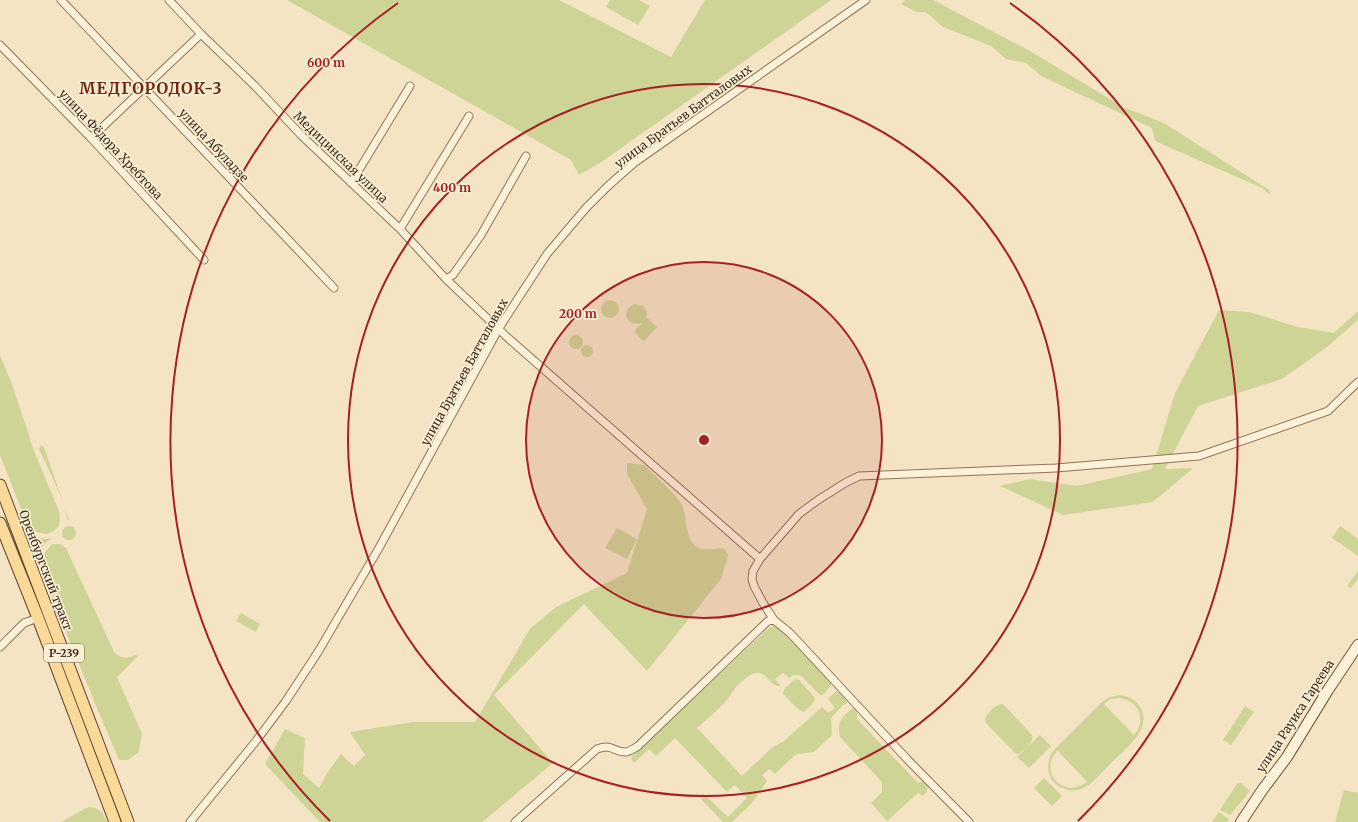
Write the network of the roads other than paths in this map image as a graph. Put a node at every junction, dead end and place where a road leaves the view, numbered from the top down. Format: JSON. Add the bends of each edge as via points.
{"nodes":[{"id":1,"x":61,"y":0,"type":"edge"},
{"id":2,"x":169,"y":0,"type":"edge"},
{"id":3,"x":866,"y":0,"type":"edge"},
{"id":4,"x":201,"y":34,"type":"junction"},
{"id":5,"x":0,"y":45,"type":"edge"},
{"id":6,"x":410,"y":86,"type":"dead end"},
{"id":7,"x":144,"y":88,"type":"junction"},
{"id":8,"x":469,"y":116,"type":"dead end"},
{"id":9,"x":91,"y":138,"type":"junction"},
{"id":10,"x":526,"y":156,"type":"dead end"},
{"id":11,"x":351,"y":183,"type":"junction"},
{"id":12,"x":400,"y":229,"type":"junction"},
{"id":13,"x":204,"y":260,"type":"dead end"},
{"id":14,"x":446,"y":279,"type":"junction"},
{"id":15,"x":334,"y":288,"type":"dead end"},
{"id":16,"x":499,"y":328,"type":"junction"},
{"id":17,"x":1358,"y":382,"type":"edge"},
{"id":18,"x":0,"y":485,"type":"edge"},
{"id":19,"x":0,"y":523,"type":"edge"},
{"id":20,"x":760,"y":559,"type":"junction"},
{"id":21,"x":38,"y":618,"type":"junction"},
{"id":22,"x":774,"y":620,"type":"junction"},
{"id":23,"x":1358,"y":645,"type":"edge"},
{"id":24,"x":0,"y":647,"type":"edge"},
{"id":25,"x":115,"y":822,"type":"edge"},
{"id":26,"x":128,"y":822,"type":"edge"},
{"id":27,"x":190,"y":822,"type":"edge"},
{"id":28,"x":515,"y":822,"type":"edge"},
{"id":29,"x":969,"y":822,"type":"edge"},
{"id":30,"x":1241,"y":822,"type":"edge"}],
"edges":[{"from":1,"to":7,"type":"street","name":"улица Абуладзе"},
{"from":2,"to":4,"type":"street","name":"Медицинская улица"},
{"from":3,"to":16,"type":"street","name":"улица Братьев Батталовых","via":[[640,158],[609,184],[547,254]]},
{"from":4,"to":7,"type":"street"},
{"from":4,"to":11,"type":"street","name":"Медицинская улица"},
{"from":5,"to":9,"type":"street","name":"улица Фёдора Хребтова"},
{"from":6,"to":11,"type":"street"},
{"from":7,"to":9,"type":"street"},
{"from":7,"to":15,"type":"street","name":"улица Абуладзе"},
{"from":8,"to":12,"type":"street"},
{"from":9,"to":13,"type":"street","name":"улица Фёдора Хребтова"},
{"from":10,"to":14,"type":"street","via":[[481,235]]},
{"from":11,"to":12,"type":"street","name":"Медицинская улица"},
{"from":12,"to":14,"type":"street","name":"Медицинская улица"},
{"from":14,"to":16,"type":"street","name":"Медицинская улица"},
{"from":16,"to":20,"type":"street","name":"Медицинская улица"},
{"from":16,"to":27,"type":"street","name":"улица Братьев Батталовых","via":[[380,548],[318,652],[244,757]]},
{"from":17,"to":20,"type":"street","via":[[1328,411],[1199,456],[1056,468],[859,476],[799,514]]},
{"from":18,"to":26,"type":"main road","name":"Оренбургский тракт","number":"Р-239"},
{"from":19,"to":21,"type":"main road","name":"Оренбургский тракт","number":"Р-239"},
{"from":20,"to":22,"type":"street","via":[[753,571],[754,586]]},
{"from":21,"to":24,"type":"street","via":[[24,623]]},
{"from":21,"to":25,"type":"main road","name":"Оренбургский тракт","number":"Р-239"},
{"from":22,"to":28,"type":"street","via":[[768,620],[638,746],[626,752],[611,746],[597,749]]},
{"from":22,"to":29,"type":"street","via":[[790,633]]},
{"from":23,"to":30,"type":"street","name":"улица Рауиса Гареева","via":[[1287,757]]}]}
